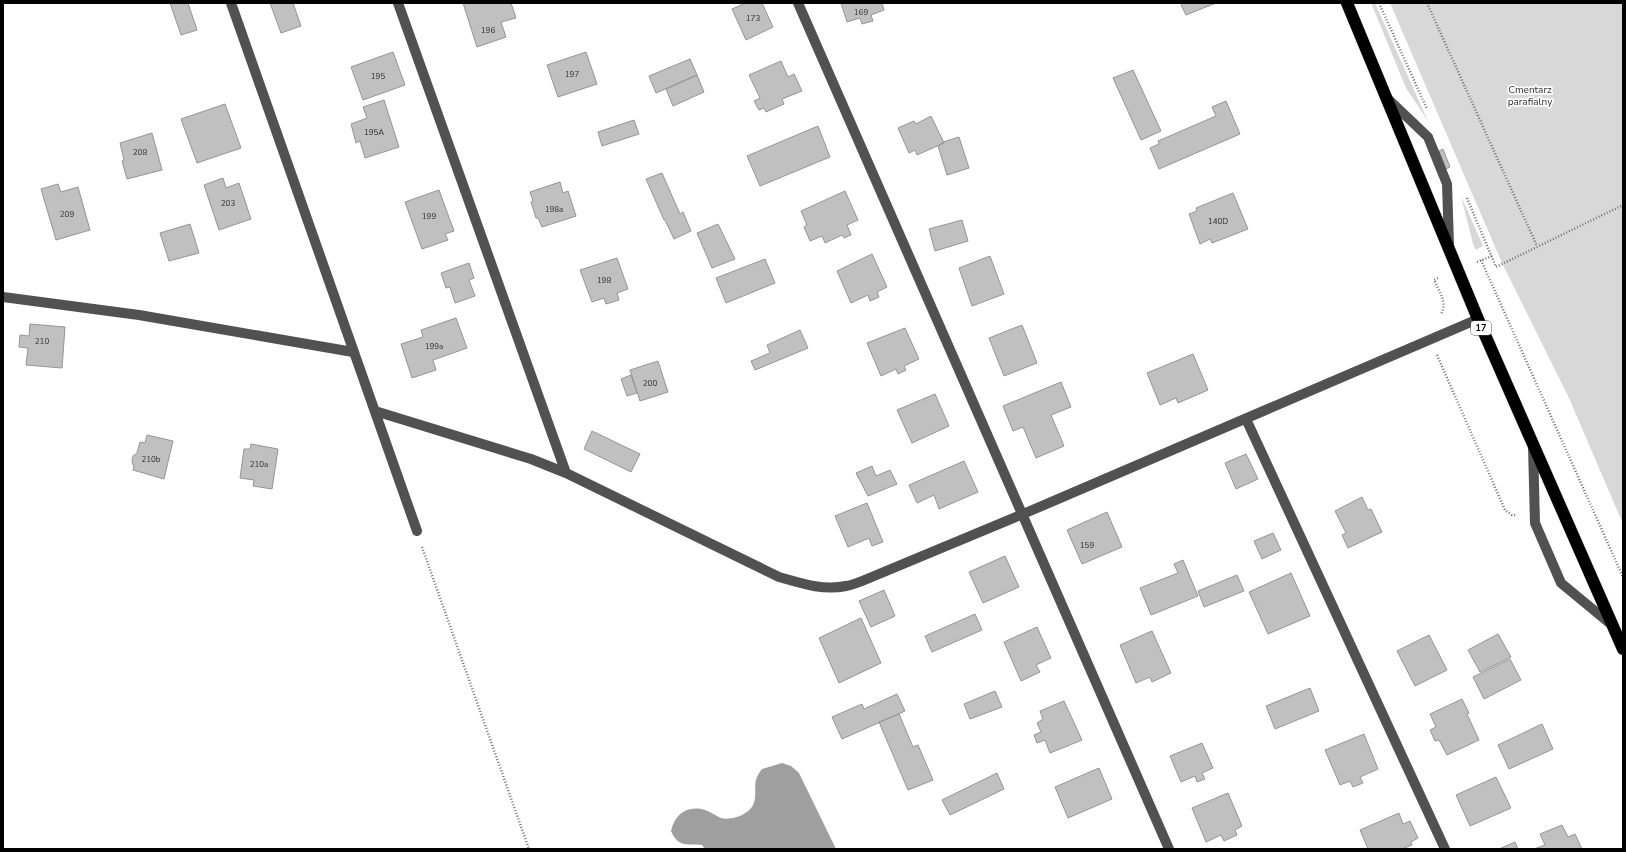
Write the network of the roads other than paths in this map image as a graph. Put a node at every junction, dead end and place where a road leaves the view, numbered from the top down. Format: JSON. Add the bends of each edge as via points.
{"nodes":[{"id":1,"x":231,"y":3,"type":"edge"},
{"id":2,"x":398,"y":3,"type":"edge"},
{"id":3,"x":798,"y":3,"type":"edge"},
{"id":4,"x":1347,"y":3,"type":"edge"},
{"id":5,"x":1386,"y":98,"type":"junction"},
{"id":6,"x":1449,"y":251,"type":"junction"},
{"id":7,"x":3,"y":297,"type":"edge"},
{"id":8,"x":1478,"y":319,"type":"junction"},
{"id":9,"x":353,"y":352,"type":"junction"},
{"id":10,"x":375,"y":411,"type":"junction"},
{"id":11,"x":1246,"y":419,"type":"junction"},
{"id":12,"x":1533,"y":446,"type":"junction"},
{"id":13,"x":566,"y":473,"type":"junction"},
{"id":14,"x":1023,"y":514,"type":"junction"},
{"id":15,"x":417,"y":531,"type":"road end"},
{"id":16,"x":1613,"y":626,"type":"junction"},
{"id":17,"x":1623,"y":649,"type":"edge"},
{"id":18,"x":1170,"y":849,"type":"edge"},
{"id":19,"x":1445,"y":849,"type":"edge"}],
"edges":[{"from":1,"to":9,"type":"street"},
{"from":2,"to":13,"type":"street"},
{"from":3,"to":14,"type":"street"},
{"from":4,"to":5,"type":"highway","number":"17"},
{"from":5,"to":6,"type":"highway","number":"17"},
{"from":5,"to":6,"type":"street","via":[[1428,137],[1447,184]]},
{"from":6,"to":8,"type":"highway","number":"17"},
{"from":7,"to":9,"type":"street","via":[[139,315]]},
{"from":8,"to":11,"type":"street"},
{"from":8,"to":12,"type":"highway","number":"17"},
{"from":9,"to":10,"type":"street"},
{"from":10,"to":13,"type":"street","via":[[531,459]]},
{"from":10,"to":15,"type":"street"},
{"from":11,"to":14,"type":"street"},
{"from":11,"to":19,"type":"street"},
{"from":12,"to":16,"type":"highway","number":"17"},
{"from":12,"to":16,"type":"street","via":[[1535,523],[1561,583]]},
{"from":13,"to":14,"type":"street","via":[[779,577],[824,588],[846,587]]},
{"from":14,"to":18,"type":"street"},
{"from":16,"to":17,"type":"highway","number":"17"}]}
